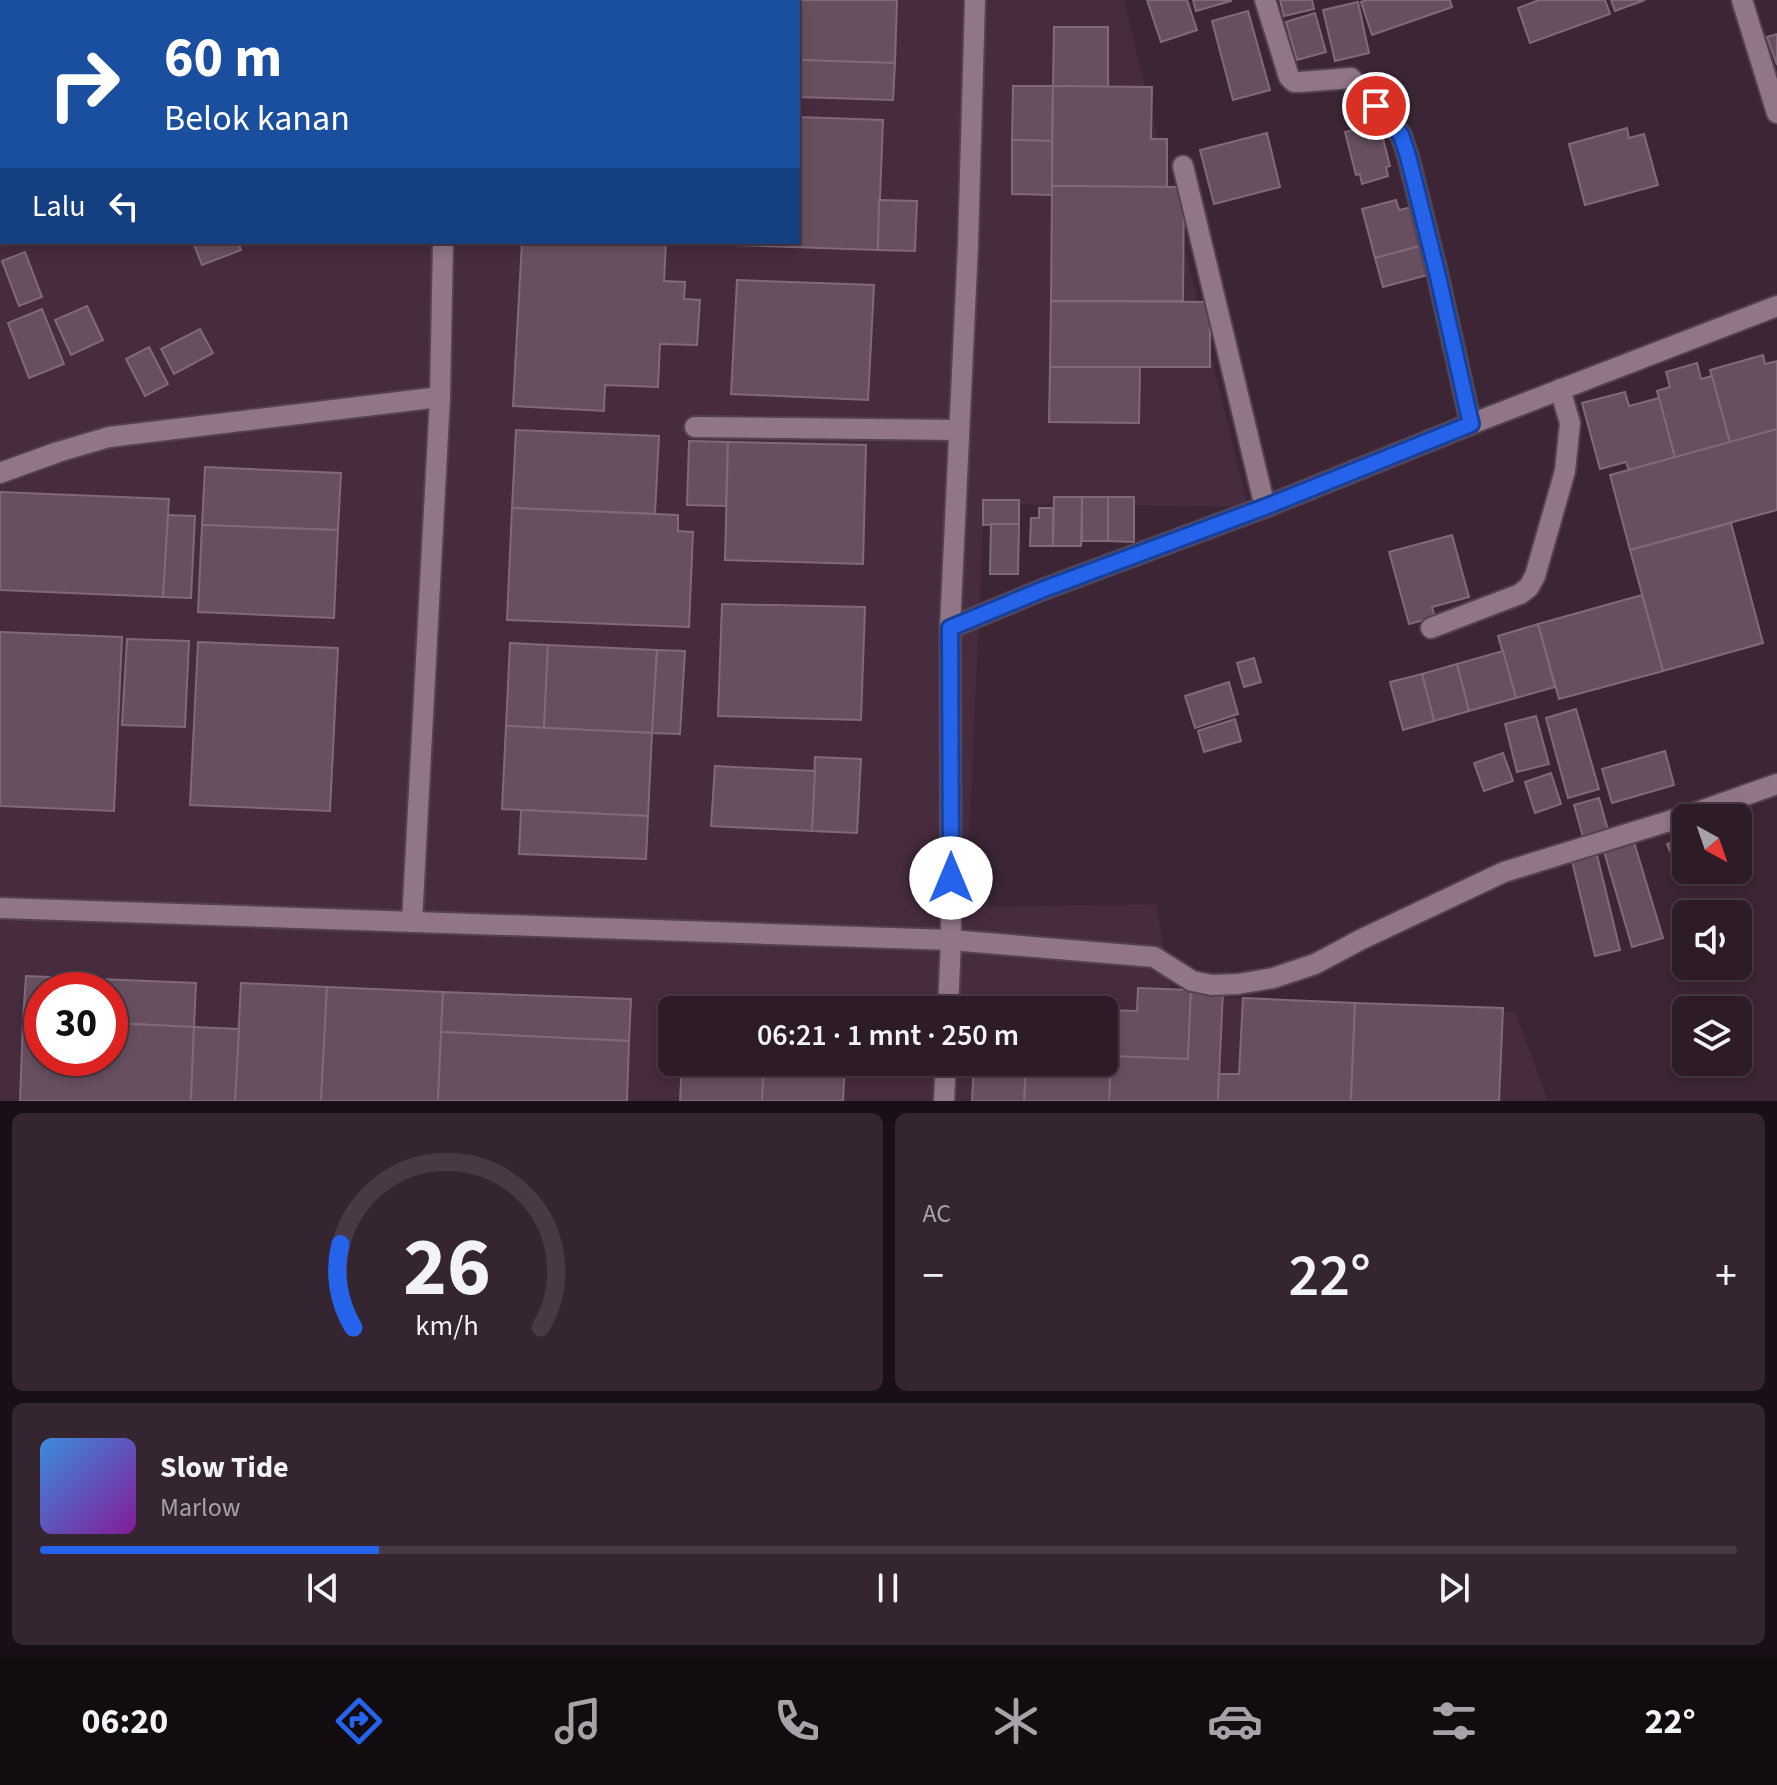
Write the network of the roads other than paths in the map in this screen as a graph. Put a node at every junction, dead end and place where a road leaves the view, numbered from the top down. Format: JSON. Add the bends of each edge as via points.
{"nodes":[{"id":1,"x":975,"y":0,"type":"edge"},
{"id":2,"x":981,"y":0,"type":"edge"},
{"id":3,"x":1265,"y":0,"type":"edge"},
{"id":4,"x":1742,"y":0,"type":"edge"},
{"id":5,"x":1777,"y":113,"type":"edge"},
{"id":6,"x":1183,"y":166,"type":"dead end"},
{"id":7,"x":443,"y":244,"type":"edge"},
{"id":8,"x":1775,"y":314,"type":"edge"},
{"id":9,"x":1560,"y":389,"type":"junction"},
{"id":10,"x":440,"y":397,"type":"junction"},
{"id":11,"x":1471,"y":424,"type":"junction"},
{"id":12,"x":695,"y":427,"type":"dead end"},
{"id":13,"x":959,"y":430,"type":"junction"},
{"id":14,"x":0,"y":473,"type":"edge"},
{"id":15,"x":1265,"y":507,"type":"junction"},
{"id":16,"x":950,"y":628,"type":"junction"},
{"id":17,"x":1431,"y":628,"type":"dead end"},
{"id":18,"x":1777,"y":784,"type":"edge"},
{"id":19,"x":0,"y":908,"type":"edge"},
{"id":20,"x":412,"y":922,"type":"junction"},
{"id":21,"x":951,"y":940,"type":"junction"},
{"id":22,"x":949,"y":996,"type":"edge"},
{"id":23,"x":945,"y":1076,"type":"edge"},
{"id":24,"x":944,"y":1101,"type":"edge"}],
"edges":[{"from":1,"to":2,"type":"street"},
{"from":1,"to":13,"type":"street"},
{"from":3,"to":11,"type":"street","via":[[1294,82],[1351,78],[1401,135]]},
{"from":4,"to":5,"type":"street"},
{"from":6,"to":15,"type":"street"},
{"from":7,"to":10,"type":"street"},
{"from":8,"to":9,"type":"street"},
{"from":9,"to":11,"type":"street"},
{"from":9,"to":17,"type":"street","via":[[1570,423],[1565,471],[1535,576],[1520,594]]},
{"from":10,"to":14,"type":"street","via":[[109,437]]},
{"from":10,"to":20,"type":"street"},
{"from":11,"to":15,"type":"street"},
{"from":12,"to":13,"type":"street"},
{"from":13,"to":16,"type":"street"},
{"from":15,"to":16,"type":"street"},
{"from":16,"to":21,"type":"street"},
{"from":18,"to":21,"type":"street","via":[[1504,872],[1315,964],[1273,978],[1212,985],[1192,981],[1154,957]]},
{"from":19,"to":20,"type":"street"},
{"from":20,"to":21,"type":"street"},
{"from":21,"to":22,"type":"street"},
{"from":23,"to":24,"type":"street"}]}
